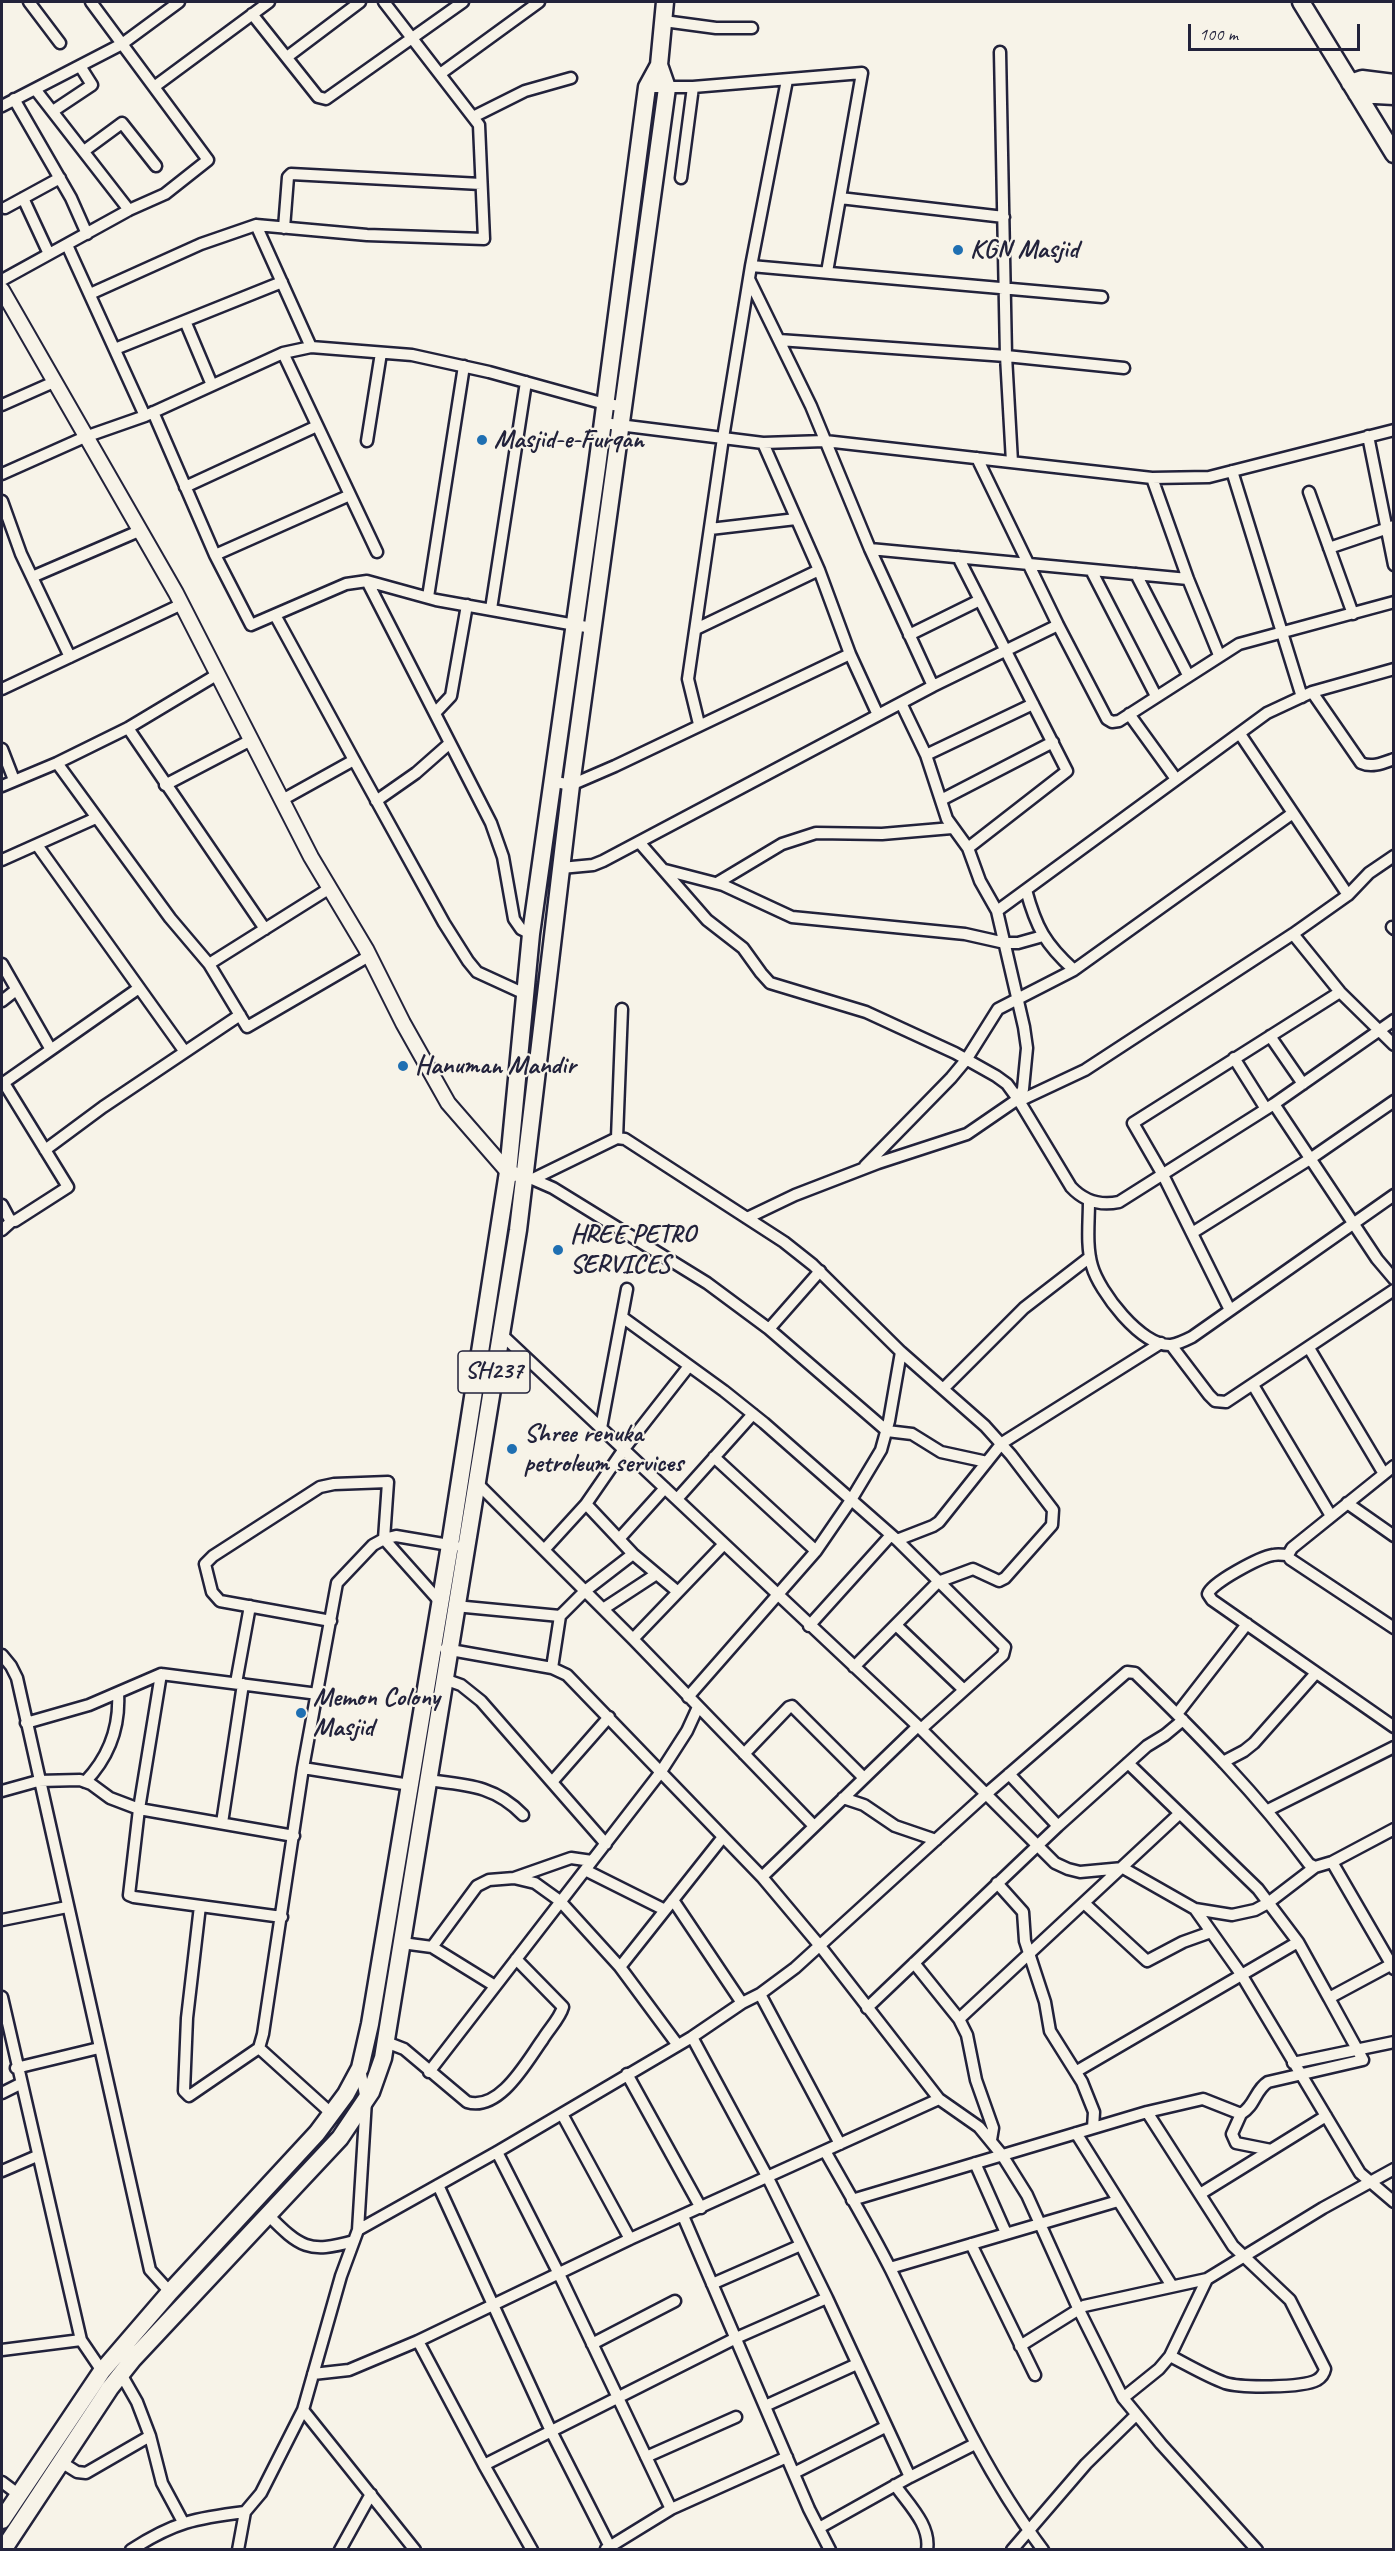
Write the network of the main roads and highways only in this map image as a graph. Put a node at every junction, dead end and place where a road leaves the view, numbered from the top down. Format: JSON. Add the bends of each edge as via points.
{"nodes":[{"id":1,"x":665,"y":2,"type":"edge"},
{"id":2,"x":1301,"y":2,"type":"edge"},
{"id":3,"x":1311,"y":2,"type":"edge"},
{"id":4,"x":659,"y":65,"type":"junction"},
{"id":5,"x":1394,"y":83,"type":"edge"},
{"id":6,"x":1360,"y":87,"type":"junction"},
{"id":7,"x":1394,"y":96,"type":"edge"},
{"id":8,"x":1394,"y":134,"type":"edge"},
{"id":9,"x":1394,"y":154,"type":"edge"},
{"id":10,"x":614,"y":405,"type":"junction"},
{"id":11,"x":611,"y":424,"type":"junction"},
{"id":12,"x":522,"y":1176,"type":"junction"},
{"id":13,"x":457,"y":1547,"type":"junction"},
{"id":14,"x":441,"y":1648,"type":"junction"},
{"id":15,"x":2,"y":2520,"type":"edge"},
{"id":16,"x":3,"y":2550,"type":"edge"}],
"edges":[{"from":1,"to":4,"type":"main road","number":"SH237"},
{"from":2,"to":6,"type":"main road"},
{"from":3,"to":6,"type":"main road"},
{"from":4,"to":10,"type":"main road","number":"SH237","via":[[647,87]]},
{"from":4,"to":10,"type":"main road","number":"SH237","via":[[667,88]]},
{"from":5,"to":6,"type":"main road"},
{"from":6,"to":7,"type":"main road"},
{"from":6,"to":8,"type":"main road"},
{"from":6,"to":9,"type":"main road"},
{"from":10,"to":11,"type":"main road","number":"SH237"},
{"from":11,"to":12,"type":"main road","number":"SH237","via":[[592,628]]},
{"from":11,"to":12,"type":"main road","number":"SH237","via":[[574,624],[531,934],[525,994]]},
{"from":12,"to":13,"type":"main road","number":"SH237"},
{"from":12,"to":13,"type":"main road","number":"SH237","via":[[476,1482]]},
{"from":13,"to":14,"type":"main road","number":"SH237"},
{"from":14,"to":15,"type":"main road","number":"SH237","via":[[410,1785],[360,2068],[317,2133],[102,2371]]},
{"from":14,"to":16,"type":"main road","number":"SH237","via":[[444,1679],[386,2042],[376,2082],[340,2138],[121,2374]]}]}
